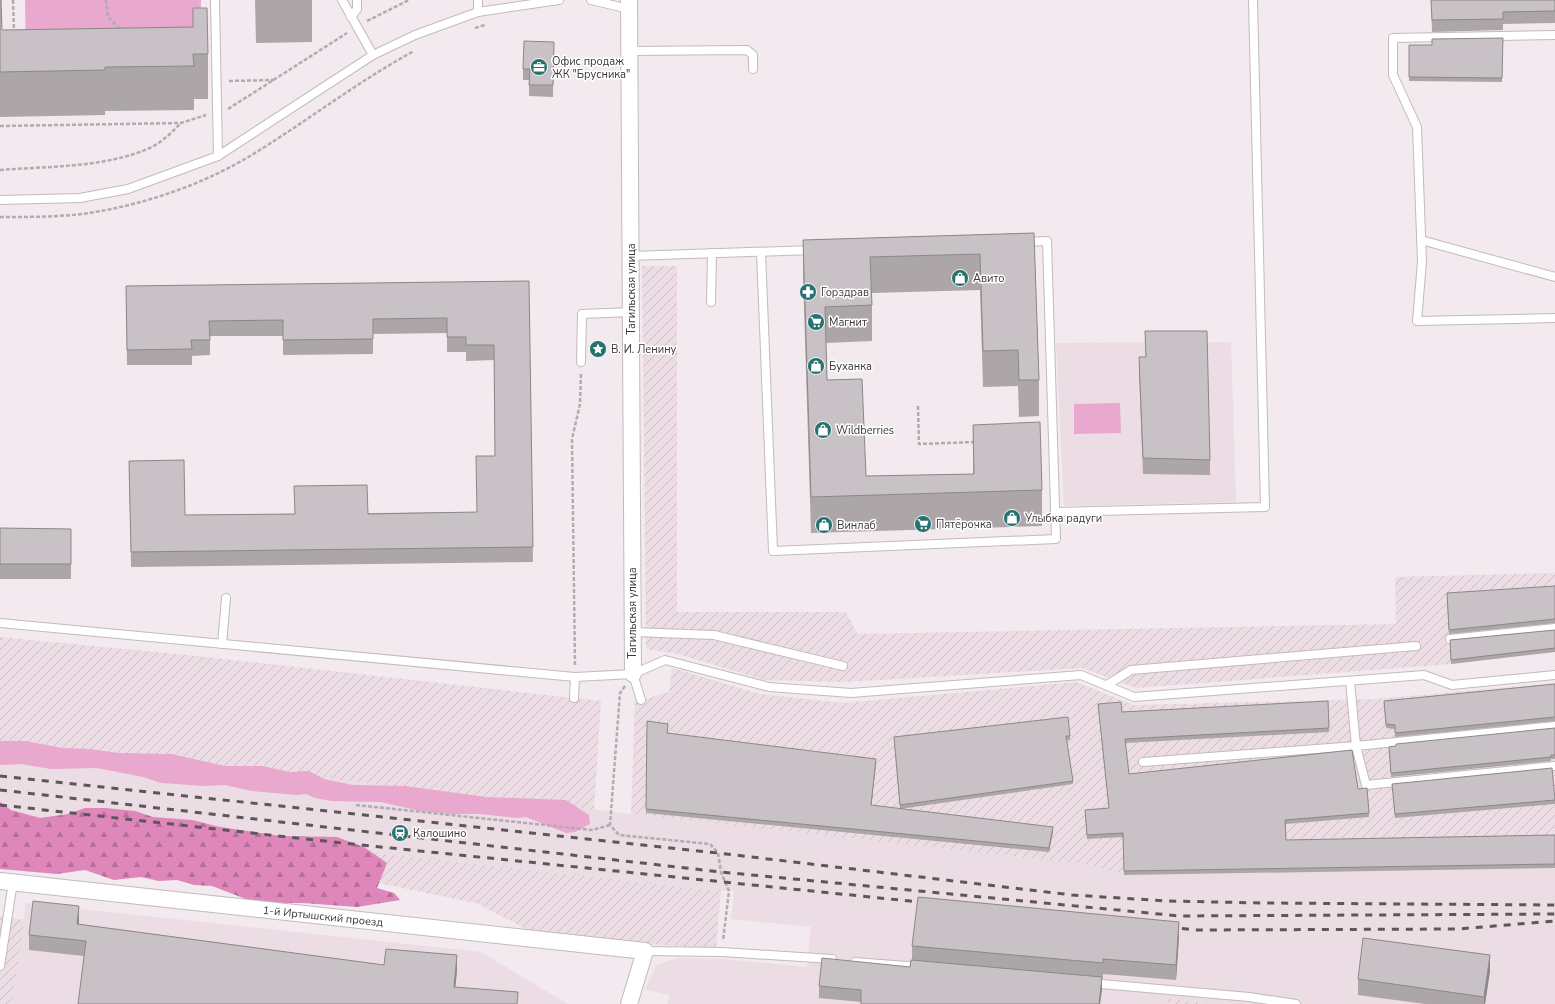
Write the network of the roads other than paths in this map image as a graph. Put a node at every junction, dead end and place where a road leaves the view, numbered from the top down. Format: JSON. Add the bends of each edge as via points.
{"nodes":[{"id":1,"x":215,"y":0,"type":"edge"},
{"id":2,"x":342,"y":0,"type":"edge"},
{"id":3,"x":357,"y":0,"type":"edge"},
{"id":4,"x":478,"y":0,"type":"edge"},
{"id":5,"x":559,"y":0,"type":"edge"},
{"id":6,"x":591,"y":0,"type":"edge"},
{"id":7,"x":1253,"y":0,"type":"edge"},
{"id":8,"x":629,"y":5,"type":"edge"},
{"id":9,"x":478,"y":12,"type":"junction"},
{"id":10,"x":351,"y":17,"type":"junction"},
{"id":11,"x":1555,"y":35,"type":"edge"},
{"id":12,"x":629,"y":51,"type":"junction"},
{"id":13,"x":373,"y":55,"type":"junction"},
{"id":14,"x":753,"y":69,"type":"dead end"},
{"id":15,"x":218,"y":156,"type":"junction"},
{"id":16,"x":0,"y":200,"type":"edge"},
{"id":17,"x":1421,"y":240,"type":"junction"},
{"id":18,"x":1020,"y":242,"type":"edge"},
{"id":19,"x":824,"y":250,"type":"edge"},
{"id":20,"x":762,"y":252,"type":"junction"},
{"id":21,"x":712,"y":253,"type":"junction"},
{"id":22,"x":630,"y":256,"type":"junction"},
{"id":23,"x":1555,"y":277,"type":"edge"},
{"id":24,"x":711,"y":302,"type":"dead end"},
{"id":25,"x":631,"y":312,"type":"junction"},
{"id":26,"x":1555,"y":318,"type":"edge"},
{"id":27,"x":581,"y":362,"type":"road end"},
{"id":28,"x":1055,"y":512,"type":"junction"},
{"id":29,"x":226,"y":598,"type":"dead end"},
{"id":30,"x":0,"y":623,"type":"edge"},
{"id":31,"x":1555,"y":628,"type":"edge"},
{"id":32,"x":633,"y":632,"type":"junction"},
{"id":33,"x":1450,"y":639,"type":"edge"},
{"id":34,"x":222,"y":644,"type":"junction"},
{"id":35,"x":1416,"y":646,"type":"dead end"},
{"id":36,"x":843,"y":666,"type":"dead end"},
{"id":37,"x":633,"y":674,"type":"junction"},
{"id":38,"x":1555,"y":675,"type":"edge"},
{"id":39,"x":575,"y":677,"type":"junction"},
{"id":40,"x":1350,"y":681,"type":"junction"},
{"id":41,"x":1107,"y":685,"type":"junction"},
{"id":42,"x":574,"y":698,"type":"dead end"},
{"id":43,"x":641,"y":700,"type":"dead end"},
{"id":44,"x":1555,"y":726,"type":"edge"},
{"id":45,"x":1356,"y":746,"type":"junction"},
{"id":46,"x":1143,"y":762,"type":"dead end"},
{"id":47,"x":1555,"y":766,"type":"edge"},
{"id":48,"x":6,"y":882,"type":"edge"},
{"id":49,"x":646,"y":948,"type":"junction"},
{"id":50,"x":0,"y":966,"type":"edge"},
{"id":51,"x":926,"y":968,"type":"edge"},
{"id":52,"x":1084,"y":982,"type":"edge"},
{"id":53,"x":629,"y":1004,"type":"edge"},
{"id":54,"x":1296,"y":1004,"type":"edge"}],
"edges":[{"from":1,"to":15,"type":"lane"},
{"from":2,"to":10,"type":"lane"},
{"from":3,"to":10,"type":"lane","via":[[356,11]]},
{"from":4,"to":9,"type":"lane"},
{"from":5,"to":9,"type":"lane"},
{"from":6,"to":8,"type":"lane"},
{"from":7,"to":28,"type":"lane","via":[[1265,507],[1219,505]]},
{"from":8,"to":12,"type":"street","name":"Тагильская улица"},
{"from":9,"to":13,"type":"lane","via":[[415,35]]},
{"from":10,"to":13,"type":"lane"},
{"from":11,"to":17,"type":"lane","via":[[1393,38],[1393,75],[1417,127]]},
{"from":12,"to":14,"type":"lane","via":[[747,50],[752,55]]},
{"from":12,"to":22,"type":"street","name":"Тагильская улица"},
{"from":13,"to":15,"type":"lane"},
{"from":15,"to":16,"type":"lane","via":[[128,190],[80,198]]},
{"from":17,"to":23,"type":"lane"},
{"from":17,"to":26,"type":"lane","via":[[1422,262],[1416,321]]},
{"from":18,"to":28,"type":"lane","via":[[1046,241]]},
{"from":19,"to":20,"type":"lane"},
{"from":20,"to":21,"type":"lane"},
{"from":20,"to":28,"type":"lane","via":[[773,551],[1056,539]]},
{"from":21,"to":22,"type":"lane"},
{"from":21,"to":24,"type":"lane"},
{"from":22,"to":25,"type":"street","name":"Тагильская улица"},
{"from":25,"to":27,"type":"lane","via":[[582,314]]},
{"from":25,"to":32,"type":"street","name":"Тагильская улица"},
{"from":29,"to":34,"type":"lane"},
{"from":30,"to":34,"type":"lane"},
{"from":31,"to":33,"type":"lane"},
{"from":32,"to":36,"type":"lane","via":[[714,635]]},
{"from":32,"to":37,"type":"street","name":"Тагильская улица"},
{"from":34,"to":39,"type":"lane"},
{"from":35,"to":41,"type":"lane","via":[[1131,670]]},
{"from":37,"to":39,"type":"lane"},
{"from":37,"to":41,"type":"lane","via":[[665,660],[769,687],[851,693],[1081,675]]},
{"from":37,"to":43,"type":"lane"},
{"from":38,"to":40,"type":"lane","via":[[1452,685],[1424,675]]},
{"from":39,"to":42,"type":"lane"},
{"from":40,"to":41,"type":"lane","via":[[1134,697]]},
{"from":40,"to":45,"type":"lane"},
{"from":44,"to":45,"type":"lane"},
{"from":45,"to":46,"type":"lane"},
{"from":45,"to":47,"type":"lane","via":[[1366,785]]},
{"from":48,"to":49,"type":"street","name":"1-й Иртышский проезд"},
{"from":48,"to":50,"type":"lane"},
{"from":49,"to":51,"type":"lane","via":[[844,960]]},
{"from":49,"to":53,"type":"street"},
{"from":52,"to":54,"type":"lane","via":[[1249,997]]}]}
